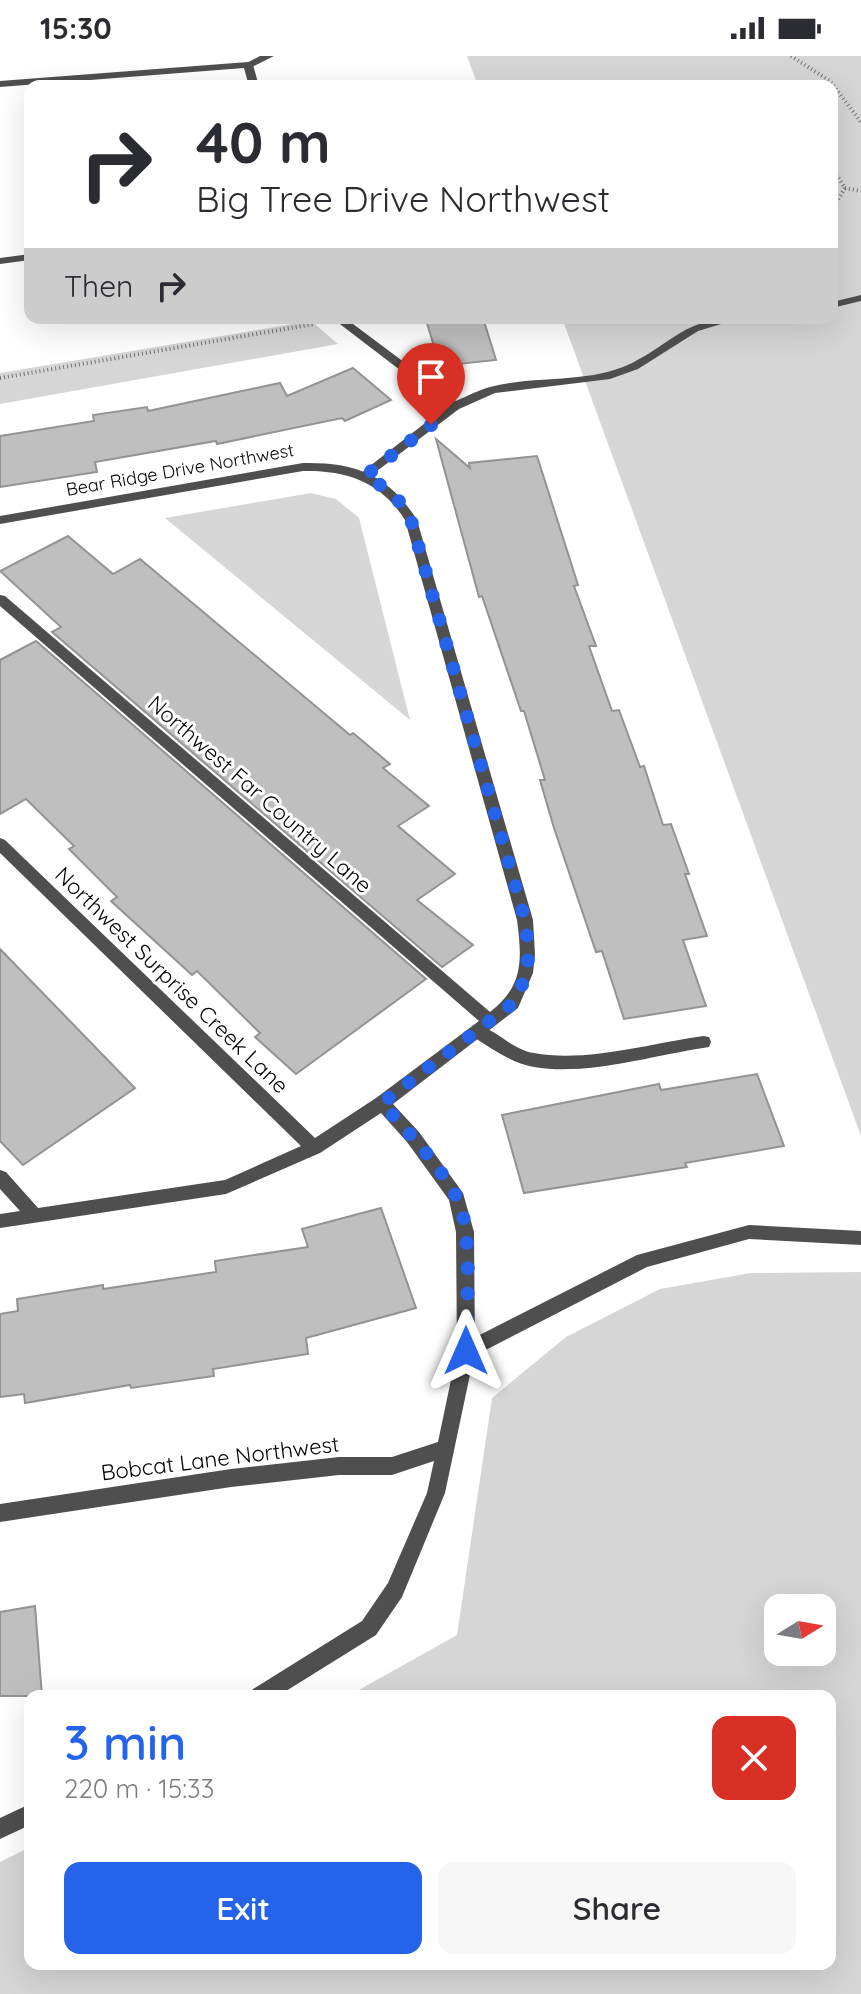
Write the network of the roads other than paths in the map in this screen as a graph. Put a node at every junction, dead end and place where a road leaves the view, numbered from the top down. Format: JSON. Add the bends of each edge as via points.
{"nodes":[{"id":1,"x":269,"y":56,"type":"edge"},
{"id":2,"x":248,"y":65,"type":"junction"},
{"id":3,"x":52,"y":80,"type":"edge"},
{"id":4,"x":252,"y":80,"type":"edge"},
{"id":5,"x":24,"y":82,"type":"edge"},
{"id":6,"x":0,"y":84,"type":"edge"},
{"id":7,"x":24,"y":258,"type":"edge"},
{"id":8,"x":0,"y":261,"type":"edge"},
{"id":9,"x":861,"y":298,"type":"edge"},
{"id":10,"x":838,"y":304,"type":"edge"},
{"id":11,"x":345,"y":324,"type":"edge"},
{"id":12,"x":710,"y":324,"type":"edge"},
{"id":13,"x":455,"y":406,"type":"junction"},
{"id":14,"x":365,"y":476,"type":"junction"},
{"id":15,"x":0,"y":520,"type":"edge"},
{"id":16,"x":0,"y":599,"type":"edge"},
{"id":17,"x":0,"y":844,"type":"edge"},
{"id":18,"x":485,"y":1027,"type":"junction"},
{"id":19,"x":703,"y":1042,"type":"dead end"},
{"id":20,"x":382,"y":1103,"type":"junction"},
{"id":21,"x":314,"y":1148,"type":"junction"},
{"id":22,"x":0,"y":1177,"type":"edge"},
{"id":23,"x":35,"y":1216,"type":"junction"},
{"id":24,"x":0,"y":1221,"type":"edge"},
{"id":25,"x":861,"y":1238,"type":"edge"},
{"id":26,"x":466,"y":1351,"type":"junction"},
{"id":27,"x":445,"y":1448,"type":"junction"},
{"id":28,"x":0,"y":1513,"type":"edge"},
{"id":29,"x":270,"y":1690,"type":"edge"},
{"id":30,"x":24,"y":1817,"type":"edge"},
{"id":31,"x":0,"y":1829,"type":"edge"}],
"edges":[{"from":1,"to":2,"type":"street"},
{"from":2,"to":3,"type":"street"},
{"from":2,"to":4,"type":"street"},
{"from":5,"to":6,"type":"street"},
{"from":7,"to":8,"type":"street"},
{"from":9,"to":10,"type":"street"},
{"from":11,"to":13,"type":"street"},
{"from":12,"to":13,"type":"street","via":[[606,376],[493,390]]},
{"from":13,"to":14,"type":"street"},
{"from":14,"to":15,"type":"street","name":"Bear Ridge Drive Northwest","via":[[329,465],[303,467]]},
{"from":14,"to":18,"type":"street","name":"Bear Ridge Drive Northwest","via":[[388,488],[411,520],[525,920],[525,982],[512,1004]]},
{"from":16,"to":18,"type":"street","name":"Northwest Far Country Lane"},
{"from":17,"to":21,"type":"street","name":"Northwest Surprise Creek Lane"},
{"from":18,"to":19,"type":"street","name":"Northwest Far Country Lane","via":[[509,1051],[560,1062]]},
{"from":18,"to":20,"type":"street","name":"Bear Ridge Drive Northwest"},
{"from":20,"to":21,"type":"street","name":"Bear Ridge Drive Northwest"},
{"from":20,"to":26,"type":"street","via":[[457,1198],[465,1232]]},
{"from":21,"to":23,"type":"street","name":"Bear Ridge Drive Northwest","via":[[226,1187]]},
{"from":22,"to":23,"type":"street"},
{"from":23,"to":24,"type":"street","name":"Bear Ridge Drive Northwest"},
{"from":25,"to":26,"type":"street","via":[[749,1232],[643,1260]]},
{"from":26,"to":27,"type":"street"},
{"from":27,"to":28,"type":"street","name":"Bobcat Lane Northwest","via":[[392,1466],[231,1478]]},
{"from":27,"to":29,"type":"street","via":[[428,1518],[395,1590],[369,1628]]},
{"from":30,"to":31,"type":"street"}]}
